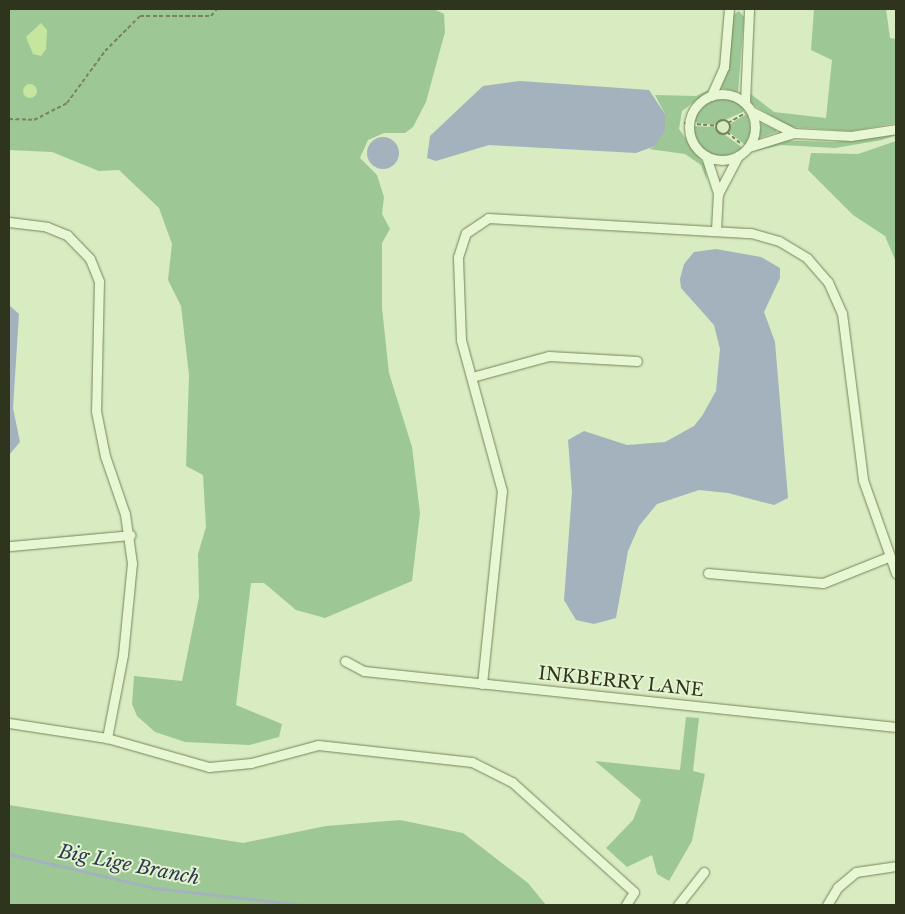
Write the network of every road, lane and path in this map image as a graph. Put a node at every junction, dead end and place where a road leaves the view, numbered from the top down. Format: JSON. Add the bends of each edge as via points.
{"nodes":[{"id":1,"x":216,"y":9,"type":"edge"},
{"id":2,"x":729,"y":9,"type":"edge"},
{"id":3,"x":749,"y":9,"type":"edge"},
{"id":4,"x":711,"y":96,"type":"junction"},
{"id":5,"x":745,"y":102,"type":"junction"},
{"id":6,"x":752,"y":111,"type":"junction"},
{"id":7,"x":9,"y":119,"type":"edge"},
{"id":8,"x":687,"y":123,"type":"junction"},
{"id":9,"x":728,"y":123,"type":"junction"},
{"id":10,"x":716,"y":126,"type":"junction"},
{"id":11,"x":896,"y":129,"type":"edge"},
{"id":12,"x":727,"y":132,"type":"junction"},
{"id":13,"x":794,"y":133,"type":"junction"},
{"id":14,"x":747,"y":147,"type":"junction"},
{"id":15,"x":706,"y":156,"type":"junction"},
{"id":16,"x":738,"y":156,"type":"junction"},
{"id":17,"x":718,"y":194,"type":"junction"},
{"id":18,"x":9,"y":222,"type":"edge"},
{"id":19,"x":716,"y":230,"type":"junction"},
{"id":20,"x":637,"y":361,"type":"dead end"},
{"id":21,"x":472,"y":377,"type":"junction"},
{"id":22,"x":130,"y":535,"type":"junction"},
{"id":23,"x":10,"y":546,"type":"dead end"},
{"id":24,"x":888,"y":557,"type":"junction"},
{"id":25,"x":708,"y":573,"type":"dead end"},
{"id":26,"x":896,"y":573,"type":"edge"},
{"id":27,"x":345,"y":661,"type":"dead end"},
{"id":28,"x":482,"y":684,"type":"junction"},
{"id":29,"x":9,"y":724,"type":"edge"},
{"id":30,"x":896,"y":727,"type":"edge"},
{"id":31,"x":107,"y":738,"type":"junction"},
{"id":32,"x":896,"y":866,"type":"edge"},
{"id":33,"x":704,"y":872,"type":"dead end"},
{"id":34,"x":626,"y":905,"type":"edge"},
{"id":35,"x":678,"y":905,"type":"edge"},
{"id":36,"x":827,"y":905,"type":"edge"}],
"edges":[{"from":1,"to":7,"type":"path","via":[[212,16],[140,16],[105,51],[67,103],[34,120]]},
{"from":2,"to":4,"type":"street","via":[[724,67]]},
{"from":3,"to":5,"type":"street"},
{"from":4,"to":5,"type":"street","via":[[732,95]]},
{"from":4,"to":8,"type":"street","via":[[694,110]]},
{"from":5,"to":6,"type":"street"},
{"from":6,"to":9,"type":"path"},
{"from":6,"to":13,"type":"street"},
{"from":6,"to":14,"type":"street","via":[[755,134]]},
{"from":8,"to":10,"type":"path"},
{"from":8,"to":15,"type":"street","via":[[693,142]]},
{"from":9,"to":10,"type":"path","via":[[721,120]]},
{"from":9,"to":12,"type":"path"},
{"from":10,"to":12,"type":"path","via":[[721,133]]},
{"from":11,"to":13,"type":"street","via":[[851,136]]},
{"from":12,"to":14,"type":"path"},
{"from":13,"to":14,"type":"street"},
{"from":14,"to":16,"type":"street"},
{"from":15,"to":16,"type":"street","via":[[722,160]]},
{"from":15,"to":17,"type":"street"},
{"from":16,"to":17,"type":"street"},
{"from":17,"to":19,"type":"street"},
{"from":18,"to":22,"type":"street","via":[[47,227],[67,236],[84,250],[95,270],[101,304],[96,411]]},
{"from":19,"to":21,"type":"street","via":[[497,216],[480,221],[466,233],[458,252],[459,326]]},
{"from":19,"to":24,"type":"street","via":[[765,236],[793,248],[818,270],[836,297],[845,328],[863,480]]},
{"from":20,"to":21,"type":"street","via":[[549,356]]},
{"from":21,"to":28,"type":"street","via":[[502,491]]},
{"from":22,"to":23,"type":"street"},
{"from":22,"to":31,"type":"street","via":[[132,564],[124,655]]},
{"from":24,"to":25,"type":"street","via":[[823,583]]},
{"from":24,"to":26,"type":"street"},
{"from":27,"to":28,"type":"street","name":"INKBERRY LANE","via":[[364,671]]},
{"from":28,"to":30,"type":"street","name":"INKBERRY LANE"},
{"from":29,"to":31,"type":"street"},
{"from":31,"to":34,"type":"street","via":[[210,767],[251,763],[318,745],[472,762],[512,782],[634,892]]},
{"from":32,"to":36,"type":"street","via":[[856,872],[838,887]]},
{"from":33,"to":35,"type":"street"}]}
